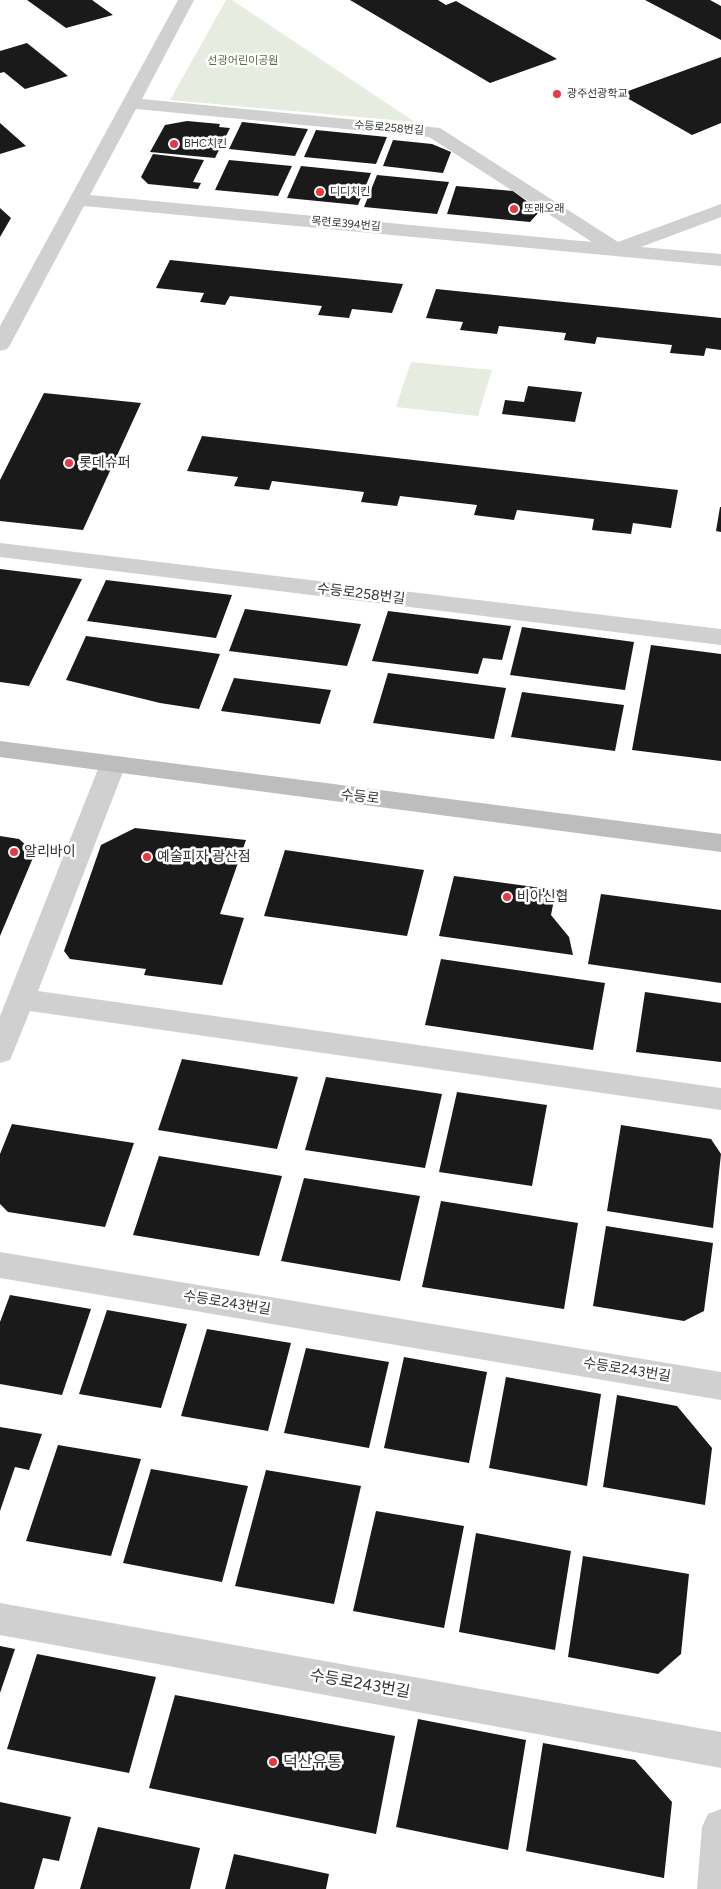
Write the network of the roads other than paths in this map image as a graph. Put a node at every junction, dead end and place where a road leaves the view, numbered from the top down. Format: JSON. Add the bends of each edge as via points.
{"nodes":[{"id":1,"x":186,"y":0,"type":"edge"},
{"id":2,"x":129,"y":103,"type":"junction"},
{"id":3,"x":77,"y":200,"type":"junction"},
{"id":4,"x":721,"y":210,"type":"edge"},
{"id":5,"x":616,"y":249,"type":"junction"},
{"id":6,"x":721,"y":260,"type":"edge"},
{"id":7,"x":0,"y":345,"type":"edge"},
{"id":8,"x":0,"y":550,"type":"edge"},
{"id":9,"x":721,"y":637,"type":"edge"},
{"id":10,"x":0,"y":749,"type":"edge"},
{"id":11,"x":112,"y":764,"type":"junction"},
{"id":12,"x":721,"y":843,"type":"edge"},
{"id":13,"x":21,"y":999,"type":"junction"},
{"id":14,"x":0,"y":1052,"type":"edge"},
{"id":15,"x":721,"y":1099,"type":"edge"},
{"id":16,"x":0,"y":1266,"type":"edge"},
{"id":17,"x":721,"y":1386,"type":"edge"},
{"id":18,"x":0,"y":1619,"type":"edge"},
{"id":19,"x":721,"y":1750,"type":"edge"},
{"id":20,"x":721,"y":1827,"type":"edge"},
{"id":21,"x":716,"y":1889,"type":"edge"}],
"edges":[{"from":1,"to":2,"type":"street"},
{"from":2,"to":3,"type":"street"},
{"from":2,"to":5,"type":"street","name":"수등로258번길","via":[[434,132]]},
{"from":3,"to":5,"type":"street","name":"목련로394번길"},
{"from":3,"to":7,"type":"street"},
{"from":4,"to":5,"type":"street","name":"목련로394번길"},
{"from":5,"to":6,"type":"street","name":"목련로394번길"},
{"from":8,"to":9,"type":"street","name":"수등로258번길"},
{"from":10,"to":11,"type":"street","name":"수등로"},
{"from":11,"to":12,"type":"street","name":"수등로"},
{"from":11,"to":13,"type":"street"},
{"from":13,"to":14,"type":"street"},
{"from":13,"to":15,"type":"street"},
{"from":16,"to":17,"type":"street","name":"수등로243번길"},
{"from":18,"to":19,"type":"street","name":"수등로243번길"},
{"from":20,"to":21,"type":"street"}]}
